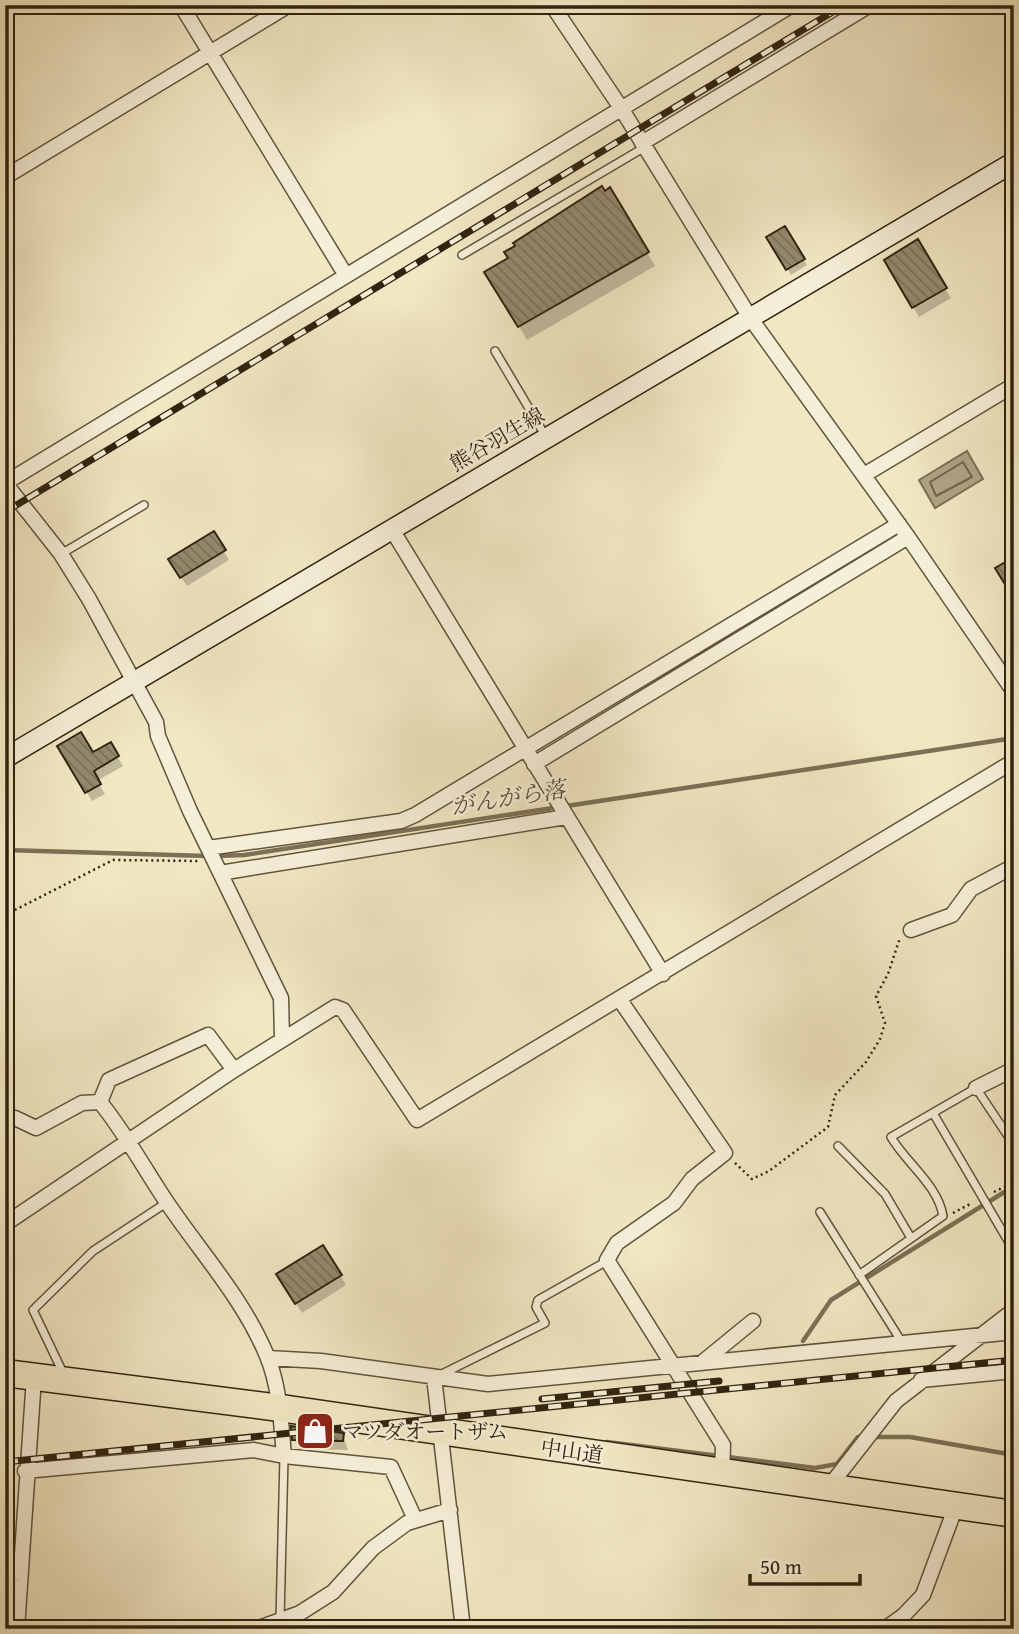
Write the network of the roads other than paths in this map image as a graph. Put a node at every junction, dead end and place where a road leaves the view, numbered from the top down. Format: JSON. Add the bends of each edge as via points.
{"nodes":[{"id":1,"x":181,"y":5,"type":"edge"},
{"id":2,"x":289,"y":5,"type":"edge"},
{"id":3,"x":552,"y":5,"type":"edge"},
{"id":4,"x":792,"y":5,"type":"edge"},
{"id":5,"x":870,"y":5,"type":"edge"},
{"id":6,"x":210,"y":53,"type":"junction"},
{"id":7,"x":621,"y":108,"type":"junction"},
{"id":8,"x":644,"y":145,"type":"junction"},
{"id":9,"x":1014,"y":162,"type":"edge"},
{"id":10,"x":5,"y":177,"type":"edge"},
{"id":11,"x":462,"y":255,"type":"dead end"},
{"id":12,"x":345,"y":274,"type":"junction"},
{"id":13,"x":751,"y":319,"type":"junction"},
{"id":14,"x":495,"y":351,"type":"dead end"},
{"id":15,"x":1014,"y":385,"type":"edge"},
{"id":16,"x":546,"y":437,"type":"junction"},
{"id":17,"x":864,"y":475,"type":"junction"},
{"id":18,"x":5,"y":483,"type":"edge"},
{"id":19,"x":144,"y":505,"type":"dead end"},
{"id":20,"x":899,"y":524,"type":"junction"},
{"id":21,"x":391,"y":528,"type":"junction"},
{"id":22,"x":908,"y":537,"type":"junction"},
{"id":23,"x":61,"y":554,"type":"junction"},
{"id":24,"x":134,"y":684,"type":"junction"},
{"id":25,"x":1014,"y":692,"type":"edge"},
{"id":26,"x":525,"y":750,"type":"junction"},
{"id":27,"x":5,"y":758,"type":"edge"},
{"id":28,"x":1014,"y":761,"type":"edge"},
{"id":29,"x":534,"y":764,"type":"junction"},
{"id":30,"x":566,"y":816,"type":"junction"},
{"id":31,"x":401,"y":822,"type":"junction"},
{"id":32,"x":405,"y":841,"type":"junction"},
{"id":33,"x":214,"y":861,"type":"junction"},
{"id":34,"x":1014,"y":866,"type":"edge"},
{"id":35,"x":911,"y":930,"type":"road end"},
{"id":36,"x":663,"y":974,"type":"junction"},
{"id":37,"x":620,"y":1000,"type":"junction"},
{"id":38,"x":282,"y":1039,"type":"junction"},
{"id":39,"x":1014,"y":1069,"type":"edge"},
{"id":40,"x":234,"y":1070,"type":"junction"},
{"id":41,"x":976,"y":1088,"type":"junction"},
{"id":42,"x":100,"y":1102,"type":"junction"},
{"id":43,"x":933,"y":1113,"type":"junction"},
{"id":44,"x":15,"y":1118,"type":"dead end"},
{"id":45,"x":129,"y":1143,"type":"junction"},
{"id":46,"x":1014,"y":1145,"type":"edge"},
{"id":47,"x":838,"y":1146,"type":"dead end"},
{"id":48,"x":167,"y":1203,"type":"junction"},
{"id":49,"x":820,"y":1212,"type":"dead end"},
{"id":50,"x":5,"y":1224,"type":"edge"},
{"id":51,"x":911,"y":1238,"type":"junction"},
{"id":52,"x":1014,"y":1251,"type":"edge"},
{"id":53,"x":607,"y":1260,"type":"junction"},
{"id":54,"x":859,"y":1275,"type":"junction"},
{"id":55,"x":1014,"y":1310,"type":"edge"},
{"id":56,"x":752,"y":1321,"type":"dead end"},
{"id":57,"x":1014,"y":1332,"type":"edge"},
{"id":58,"x":979,"y":1335,"type":"junction"},
{"id":59,"x":903,"y":1344,"type":"junction"},
{"id":60,"x":268,"y":1358,"type":"junction"},
{"id":61,"x":704,"y":1361,"type":"junction"},
{"id":62,"x":671,"y":1365,"type":"junction"},
{"id":63,"x":1014,"y":1371,"type":"edge"},
{"id":64,"x":5,"y":1373,"type":"edge"},
{"id":65,"x":34,"y":1377,"type":"junction"},
{"id":66,"x":434,"y":1377,"type":"junction"},
{"id":67,"x":67,"y":1381,"type":"junction"},
{"id":68,"x":919,"y":1381,"type":"junction"},
{"id":69,"x":280,"y":1408,"type":"junction"},
{"id":70,"x":439,"y":1432,"type":"junction"},
{"id":71,"x":284,"y":1456,"type":"junction"},
{"id":72,"x":722,"y":1468,"type":"junction"},
{"id":73,"x":26,"y":1471,"type":"junction"},
{"id":74,"x":828,"y":1488,"type":"junction"},
{"id":75,"x":956,"y":1506,"type":"junction"},
{"id":76,"x":450,"y":1510,"type":"junction"},
{"id":77,"x":1014,"y":1514,"type":"edge"},
{"id":78,"x":415,"y":1519,"type":"junction"},
{"id":79,"x":5,"y":1572,"type":"edge"},
{"id":80,"x":21,"y":1573,"type":"junction"},
{"id":81,"x":280,"y":1619,"type":"junction"},
{"id":82,"x":17,"y":1629,"type":"edge"},
{"id":83,"x":256,"y":1629,"type":"edge"},
{"id":84,"x":463,"y":1629,"type":"edge"},
{"id":85,"x":885,"y":1629,"type":"edge"}],
"edges":[{"from":1,"to":6,"type":"street"},
{"from":2,"to":6,"type":"street"},
{"from":3,"to":7,"type":"street"},
{"from":4,"to":7,"type":"street"},
{"from":5,"to":8,"type":"street"},
{"from":6,"to":10,"type":"street"},
{"from":6,"to":12,"type":"street"},
{"from":7,"to":8,"type":"street"},
{"from":7,"to":12,"type":"street"},
{"from":8,"to":11,"type":"lane"},
{"from":8,"to":13,"type":"street"},
{"from":9,"to":13,"type":"main road","name":"熊谷羽生線"},
{"from":12,"to":18,"type":"street"},
{"from":13,"to":16,"type":"main road","name":"熊谷羽生線"},
{"from":13,"to":17,"type":"street"},
{"from":14,"to":16,"type":"lane"},
{"from":15,"to":17,"type":"street"},
{"from":16,"to":21,"type":"main road","name":"熊谷羽生線"},
{"from":17,"to":20,"type":"street"},
{"from":18,"to":23,"type":"street"},
{"from":19,"to":23,"type":"lane"},
{"from":20,"to":22,"type":"street"},
{"from":20,"to":26,"type":"street"},
{"from":21,"to":24,"type":"main road","name":"熊谷羽生線"},
{"from":21,"to":26,"type":"street"},
{"from":22,"to":25,"type":"street"},
{"from":22,"to":29,"type":"street"},
{"from":23,"to":24,"type":"street"},
{"from":24,"to":27,"type":"main road","name":"熊谷羽生線"},
{"from":24,"to":33,"type":"street","via":[[156,722],[158,736]]},
{"from":26,"to":29,"type":"street"},
{"from":26,"to":31,"type":"street"},
{"from":28,"to":36,"type":"street"},
{"from":29,"to":30,"type":"street"},
{"from":30,"to":32,"type":"street"},
{"from":30,"to":36,"type":"street"},
{"from":31,"to":32,"type":"street"},
{"from":31,"to":33,"type":"street"},
{"from":32,"to":33,"type":"street"},
{"from":33,"to":38,"type":"street","via":[[281,998]]},
{"from":34,"to":35,"type":"street","via":[[971,889],[952,915]]},
{"from":36,"to":37,"type":"street"},
{"from":37,"to":38,"type":"street","via":[[417,1120],[343,1010],[335,1007]]},
{"from":37,"to":53,"type":"street","via":[[725,1153],[692,1179],[674,1203],[617,1242]]},
{"from":38,"to":40,"type":"street"},
{"from":39,"to":41,"type":"street"},
{"from":40,"to":42,"type":"street","via":[[208,1035],[109,1080]]},
{"from":40,"to":45,"type":"street"},
{"from":41,"to":43,"type":"lane"},
{"from":41,"to":46,"type":"lane"},
{"from":42,"to":44,"type":"street","via":[[82,1103],[36,1128]]},
{"from":42,"to":45,"type":"street"},
{"from":43,"to":51,"type":"lane","via":[[891,1137],[942,1208],[943,1216]]},
{"from":43,"to":52,"type":"lane"},
{"from":45,"to":48,"type":"street"},
{"from":45,"to":50,"type":"street"},
{"from":47,"to":51,"type":"lane","via":[[885,1194]]},
{"from":48,"to":60,"type":"street","via":[[246,1313]]},
{"from":48,"to":67,"type":"lane","via":[[93,1251],[33,1310]]},
{"from":49,"to":54,"type":"lane"},
{"from":51,"to":54,"type":"lane"},
{"from":53,"to":62,"type":"street"},
{"from":53,"to":66,"type":"lane","via":[[538,1300],[536,1307],[545,1323]]},
{"from":54,"to":59,"type":"lane"},
{"from":55,"to":58,"type":"street"},
{"from":56,"to":61,"type":"street"},
{"from":57,"to":58,"type":"street"},
{"from":58,"to":59,"type":"street"},
{"from":58,"to":68,"type":"street"},
{"from":59,"to":61,"type":"street"},
{"from":60,"to":66,"type":"street"},
{"from":60,"to":69,"type":"street"},
{"from":61,"to":62,"type":"street"},
{"from":62,"to":66,"type":"street","via":[[488,1384]]},
{"from":62,"to":72,"type":"street","via":[[723,1446]]},
{"from":63,"to":68,"type":"street"},
{"from":64,"to":65,"type":"highway","name":"中山道"},
{"from":65,"to":67,"type":"highway","name":"中山道"},
{"from":65,"to":73,"type":"street"},
{"from":66,"to":70,"type":"street"},
{"from":67,"to":69,"type":"highway","name":"中山道"},
{"from":68,"to":74,"type":"street","via":[[896,1401]]},
{"from":69,"to":70,"type":"highway","name":"中山道"},
{"from":69,"to":71,"type":"street"},
{"from":70,"to":72,"type":"highway","name":"中山道"},
{"from":70,"to":76,"type":"street"},
{"from":71,"to":73,"type":"street","via":[[254,1450]]},
{"from":71,"to":78,"type":"street","via":[[391,1467]]},
{"from":71,"to":81,"type":"lane"},
{"from":72,"to":74,"type":"highway","name":"中山道"},
{"from":73,"to":80,"type":"street"},
{"from":74,"to":75,"type":"highway","name":"中山道"},
{"from":75,"to":77,"type":"highway","name":"中山道"},
{"from":75,"to":85,"type":"street","via":[[923,1595]]},
{"from":76,"to":78,"type":"street"},
{"from":76,"to":84,"type":"street"},
{"from":78,"to":81,"type":"street","via":[[373,1548],[333,1592],[300,1613]]},
{"from":79,"to":80,"type":"street"},
{"from":80,"to":82,"type":"street"},
{"from":81,"to":83,"type":"street"}]}
